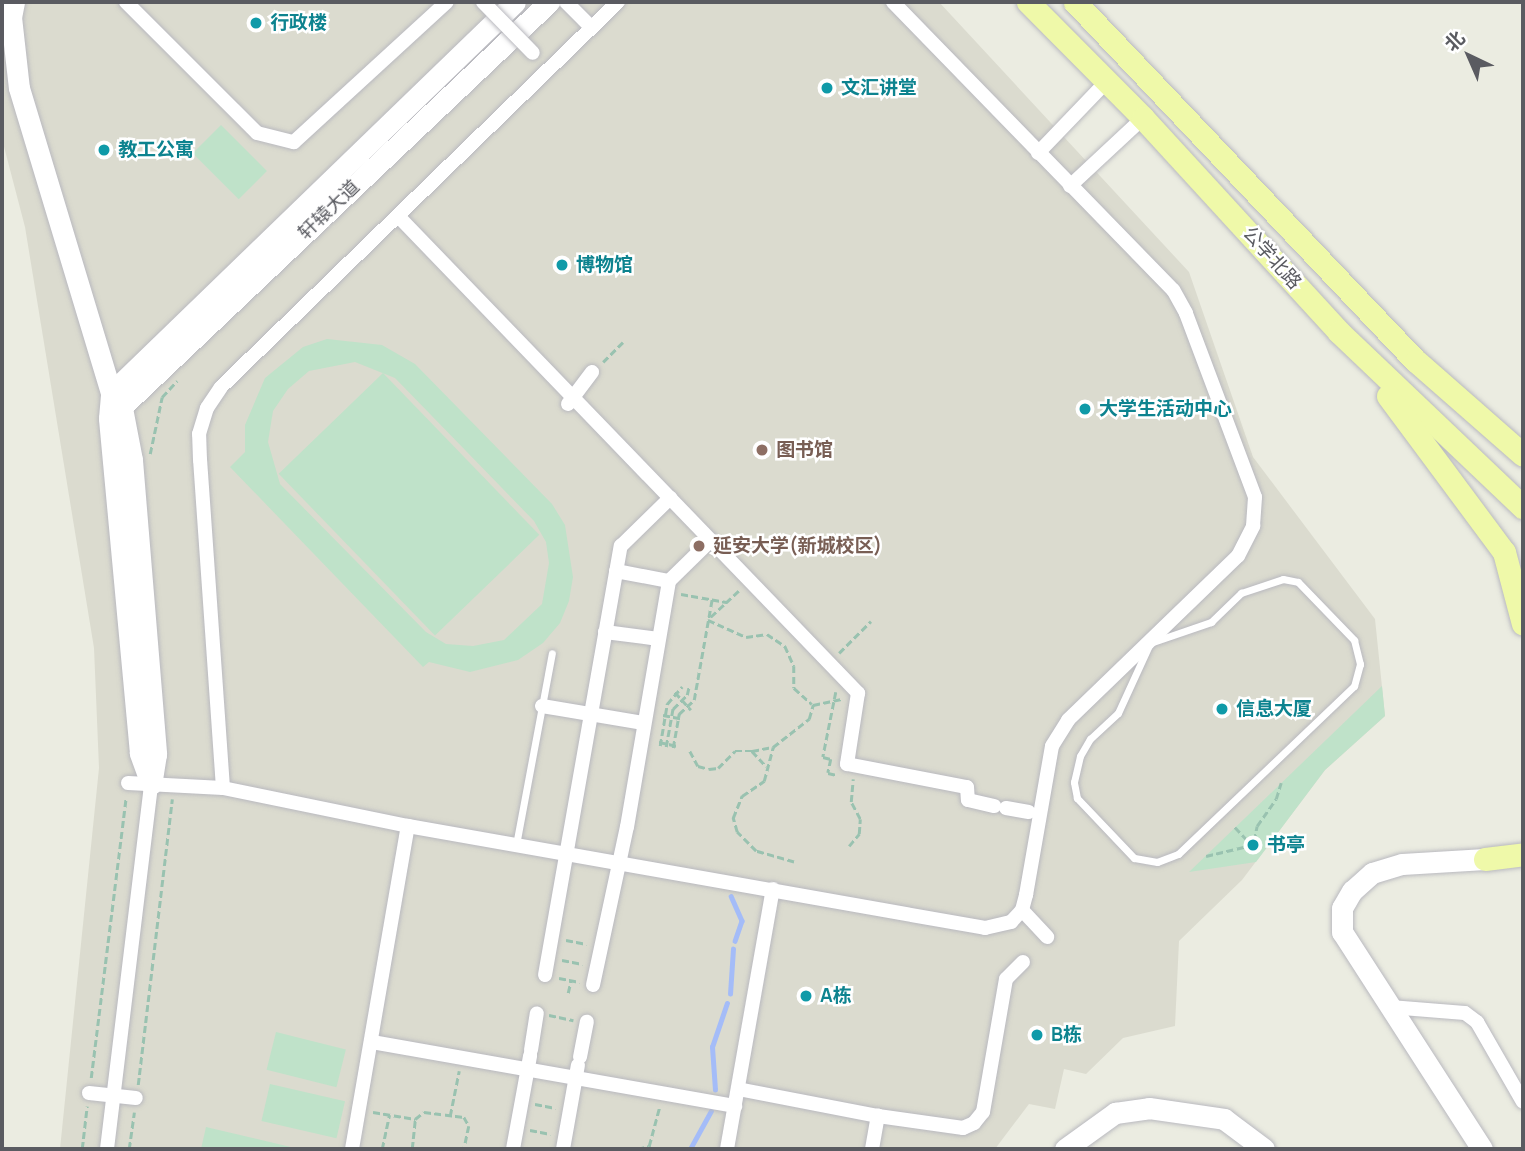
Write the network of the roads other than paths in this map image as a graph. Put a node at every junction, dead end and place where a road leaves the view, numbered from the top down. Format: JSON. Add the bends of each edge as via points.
{"nodes":[{"id":1,"x":14,"y":2,"type":"edge"},
{"id":2,"x":126,"y":2,"type":"edge"},
{"id":3,"x":447,"y":2,"type":"edge"},
{"id":4,"x":483,"y":2,"type":"edge"},
{"id":5,"x":515,"y":2,"type":"edge"},
{"id":6,"x":549,"y":2,"type":"edge"},
{"id":7,"x":566,"y":2,"type":"edge"},
{"id":8,"x":618,"y":2,"type":"edge"},
{"id":9,"x":893,"y":2,"type":"edge"},
{"id":10,"x":1028,"y":2,"type":"edge"},
{"id":11,"x":1074,"y":2,"type":"edge"},
{"id":12,"x":592,"y":27,"type":"junction"},
{"id":13,"x":547,"y":68,"type":"junction"},
{"id":14,"x":1107,"y":81,"type":"junction"},
{"id":15,"x":1143,"y":118,"type":"junction"},
{"id":16,"x":1038,"y":153,"type":"junction"},
{"id":17,"x":1070,"y":186,"type":"junction"},
{"id":18,"x":398,"y":216,"type":"junction"},
{"id":19,"x":1339,"y":332,"type":"junction"},
{"id":20,"x":592,"y":372,"type":"road end"},
{"id":21,"x":570,"y":401,"type":"junction"},
{"id":22,"x":114,"y":406,"type":"junction"},
{"id":23,"x":1523,"y":455,"type":"edge"},
{"id":24,"x":670,"y":498,"type":"junction"},
{"id":25,"x":1523,"y":507,"type":"edge"},
{"id":26,"x":710,"y":541,"type":"junction"},
{"id":27,"x":616,"y":571,"type":"junction"},
{"id":28,"x":668,"y":587,"type":"junction"},
{"id":29,"x":1523,"y":624,"type":"edge"},
{"id":30,"x":605,"y":632,"type":"junction"},
{"id":31,"x":659,"y":639,"type":"junction"},
{"id":32,"x":1150,"y":643,"type":"junction"},
{"id":33,"x":552,"y":653,"type":"dead end"},
{"id":34,"x":542,"y":706,"type":"junction"},
{"id":35,"x":590,"y":714,"type":"junction"},
{"id":36,"x":644,"y":723,"type":"junction"},
{"id":37,"x":128,"y":783,"type":"road end"},
{"id":38,"x":151,"y":784,"type":"junction"},
{"id":39,"x":223,"y":788,"type":"junction"},
{"id":40,"x":1029,"y":812,"type":"dead end"},
{"id":41,"x":408,"y":827,"type":"junction"},
{"id":42,"x":516,"y":845,"type":"junction"},
{"id":43,"x":566,"y":854,"type":"junction"},
{"id":44,"x":1523,"y":854,"type":"edge"},
{"id":45,"x":1485,"y":859,"type":"joint"},
{"id":46,"x":618,"y":863,"type":"junction"},
{"id":47,"x":773,"y":889,"type":"junction"},
{"id":48,"x":1022,"y":910,"type":"junction"},
{"id":49,"x":1047,"y":937,"type":"dead end"},
{"id":50,"x":1023,"y":962,"type":"dead end"},
{"id":51,"x":545,"y":975,"type":"road end"},
{"id":52,"x":593,"y":985,"type":"road end"},
{"id":53,"x":1390,"y":1007,"type":"junction"},
{"id":54,"x":537,"y":1013,"type":"road end"},
{"id":55,"x":587,"y":1022,"type":"road end"},
{"id":56,"x":372,"y":1042,"type":"junction"},
{"id":57,"x":529,"y":1059,"type":"junction"},
{"id":58,"x":578,"y":1067,"type":"junction"},
{"id":59,"x":738,"y":1089,"type":"junction"},
{"id":60,"x":89,"y":1093,"type":"road end"},
{"id":61,"x":113,"y":1096,"type":"junction"},
{"id":62,"x":136,"y":1098,"type":"road end"},
{"id":63,"x":1523,"y":1102,"type":"edge"},
{"id":64,"x":735,"y":1106,"type":"junction"},
{"id":65,"x":878,"y":1116,"type":"junction"},
{"id":66,"x":564,"y":1143,"type":"edge"},
{"id":67,"x":107,"y":1149,"type":"edge"},
{"id":68,"x":352,"y":1149,"type":"edge"},
{"id":69,"x":513,"y":1149,"type":"edge"},
{"id":70,"x":727,"y":1149,"type":"edge"},
{"id":71,"x":872,"y":1149,"type":"edge"},
{"id":72,"x":1065,"y":1149,"type":"edge"},
{"id":73,"x":1264,"y":1149,"type":"edge"},
{"id":74,"x":1482,"y":1149,"type":"edge"}],
"edges":[{"from":1,"to":22,"type":"street","via":[[11,17],[19,88]]},
{"from":2,"to":3,"type":"street","via":[[257,133],[294,142]]},
{"from":4,"to":13,"type":"street","bridge":true},
{"from":5,"to":22,"type":"street","name":"轩辕大道"},
{"from":6,"to":22,"type":"street","name":"轩辕大道"},
{"from":7,"to":12,"type":"street"},
{"from":8,"to":12,"type":"street"},
{"from":9,"to":16,"type":"street"},
{"from":10,"to":14,"type":"main road","name":"公学北路"},
{"from":11,"to":23,"type":"main road","name":"公学北路","via":[[1416,361]]},
{"from":12,"to":13,"type":"street"},
{"from":13,"to":18,"type":"street"},
{"from":14,"to":15,"type":"main road","name":"公学北路"},
{"from":14,"to":16,"type":"street"},
{"from":15,"to":17,"type":"street"},
{"from":15,"to":19,"type":"main road","name":"公学北路"},
{"from":16,"to":17,"type":"street"},
{"from":17,"to":32,"type":"street","via":[[1180,301],[1255,497],[1254,526],[1238,556]]},
{"from":18,"to":21,"type":"street"},
{"from":18,"to":39,"type":"street","via":[[221,387],[202,421],[200,460]]},
{"from":19,"to":25,"type":"main road","name":"公学北路"},
{"from":19,"to":29,"type":"main road","via":[[1504,552]]},
{"from":20,"to":21,"type":"street"},
{"from":21,"to":24,"type":"street"},
{"from":22,"to":38,"type":"street","via":[[132,460],[156,754]]},
{"from":24,"to":26,"type":"street"},
{"from":24,"to":27,"type":"street","via":[[621,546]]},
{"from":26,"to":28,"type":"street"},
{"from":26,"to":40,"type":"street","via":[[859,694],[847,764],[967,787],[968,800]]},
{"from":27,"to":28,"type":"street"},
{"from":27,"to":30,"type":"street"},
{"from":28,"to":31,"type":"street"},
{"from":30,"to":31,"type":"street"},
{"from":30,"to":35,"type":"street"},
{"from":31,"to":36,"type":"street"},
{"from":32,"to":32,"type":"lane","via":[[1211,622],[1241,593],[1283,579],[1298,582],[1354,640],[1360,664],[1354,686],[1178,854],[1157,862],[1134,858],[1077,798],[1074,782],[1080,756],[1090,739],[1118,713]]},
{"from":32,"to":48,"type":"street","via":[[1068,720],[1052,746]]},
{"from":33,"to":34,"type":"lane"},
{"from":34,"to":35,"type":"street"},
{"from":34,"to":42,"type":"lane"},
{"from":35,"to":36,"type":"street"},
{"from":35,"to":43,"type":"street"},
{"from":36,"to":46,"type":"street"},
{"from":37,"to":38,"type":"street"},
{"from":38,"to":39,"type":"street"},
{"from":38,"to":61,"type":"street"},
{"from":39,"to":41,"type":"street"},
{"from":41,"to":42,"type":"street"},
{"from":41,"to":56,"type":"street"},
{"from":42,"to":43,"type":"street"},
{"from":43,"to":46,"type":"street"},
{"from":43,"to":51,"type":"street"},
{"from":44,"to":45,"type":"main road"},
{"from":45,"to":53,"type":"street","via":[[1402,863],[1372,873],[1352,891],[1342,908],[1342,932]]},
{"from":46,"to":47,"type":"street"},
{"from":46,"to":52,"type":"street"},
{"from":47,"to":48,"type":"street","via":[[985,928],[1011,922]]},
{"from":47,"to":59,"type":"street"},
{"from":48,"to":49,"type":"street"},
{"from":50,"to":65,"type":"street","via":[[1006,979],[983,1112],[974,1123],[963,1128]]},
{"from":53,"to":63,"type":"street","via":[[1448,1008],[1471,1017]]},
{"from":53,"to":74,"type":"street"},
{"from":54,"to":57,"type":"street"},
{"from":55,"to":58,"type":"street"},
{"from":56,"to":57,"type":"street","via":[[461,1058]]},
{"from":56,"to":68,"type":"street"},
{"from":57,"to":58,"type":"street"},
{"from":57,"to":69,"type":"street"},
{"from":58,"to":64,"type":"street","via":[[663,1093]]},
{"from":58,"to":66,"type":"street"},
{"from":59,"to":64,"type":"street"},
{"from":59,"to":65,"type":"street"},
{"from":60,"to":61,"type":"street"},
{"from":61,"to":62,"type":"street"},
{"from":61,"to":67,"type":"street"},
{"from":64,"to":70,"type":"street"},
{"from":65,"to":71,"type":"street"},
{"from":72,"to":73,"type":"street","via":[[1115,1113],[1149,1108],[1224,1119]]}]}
